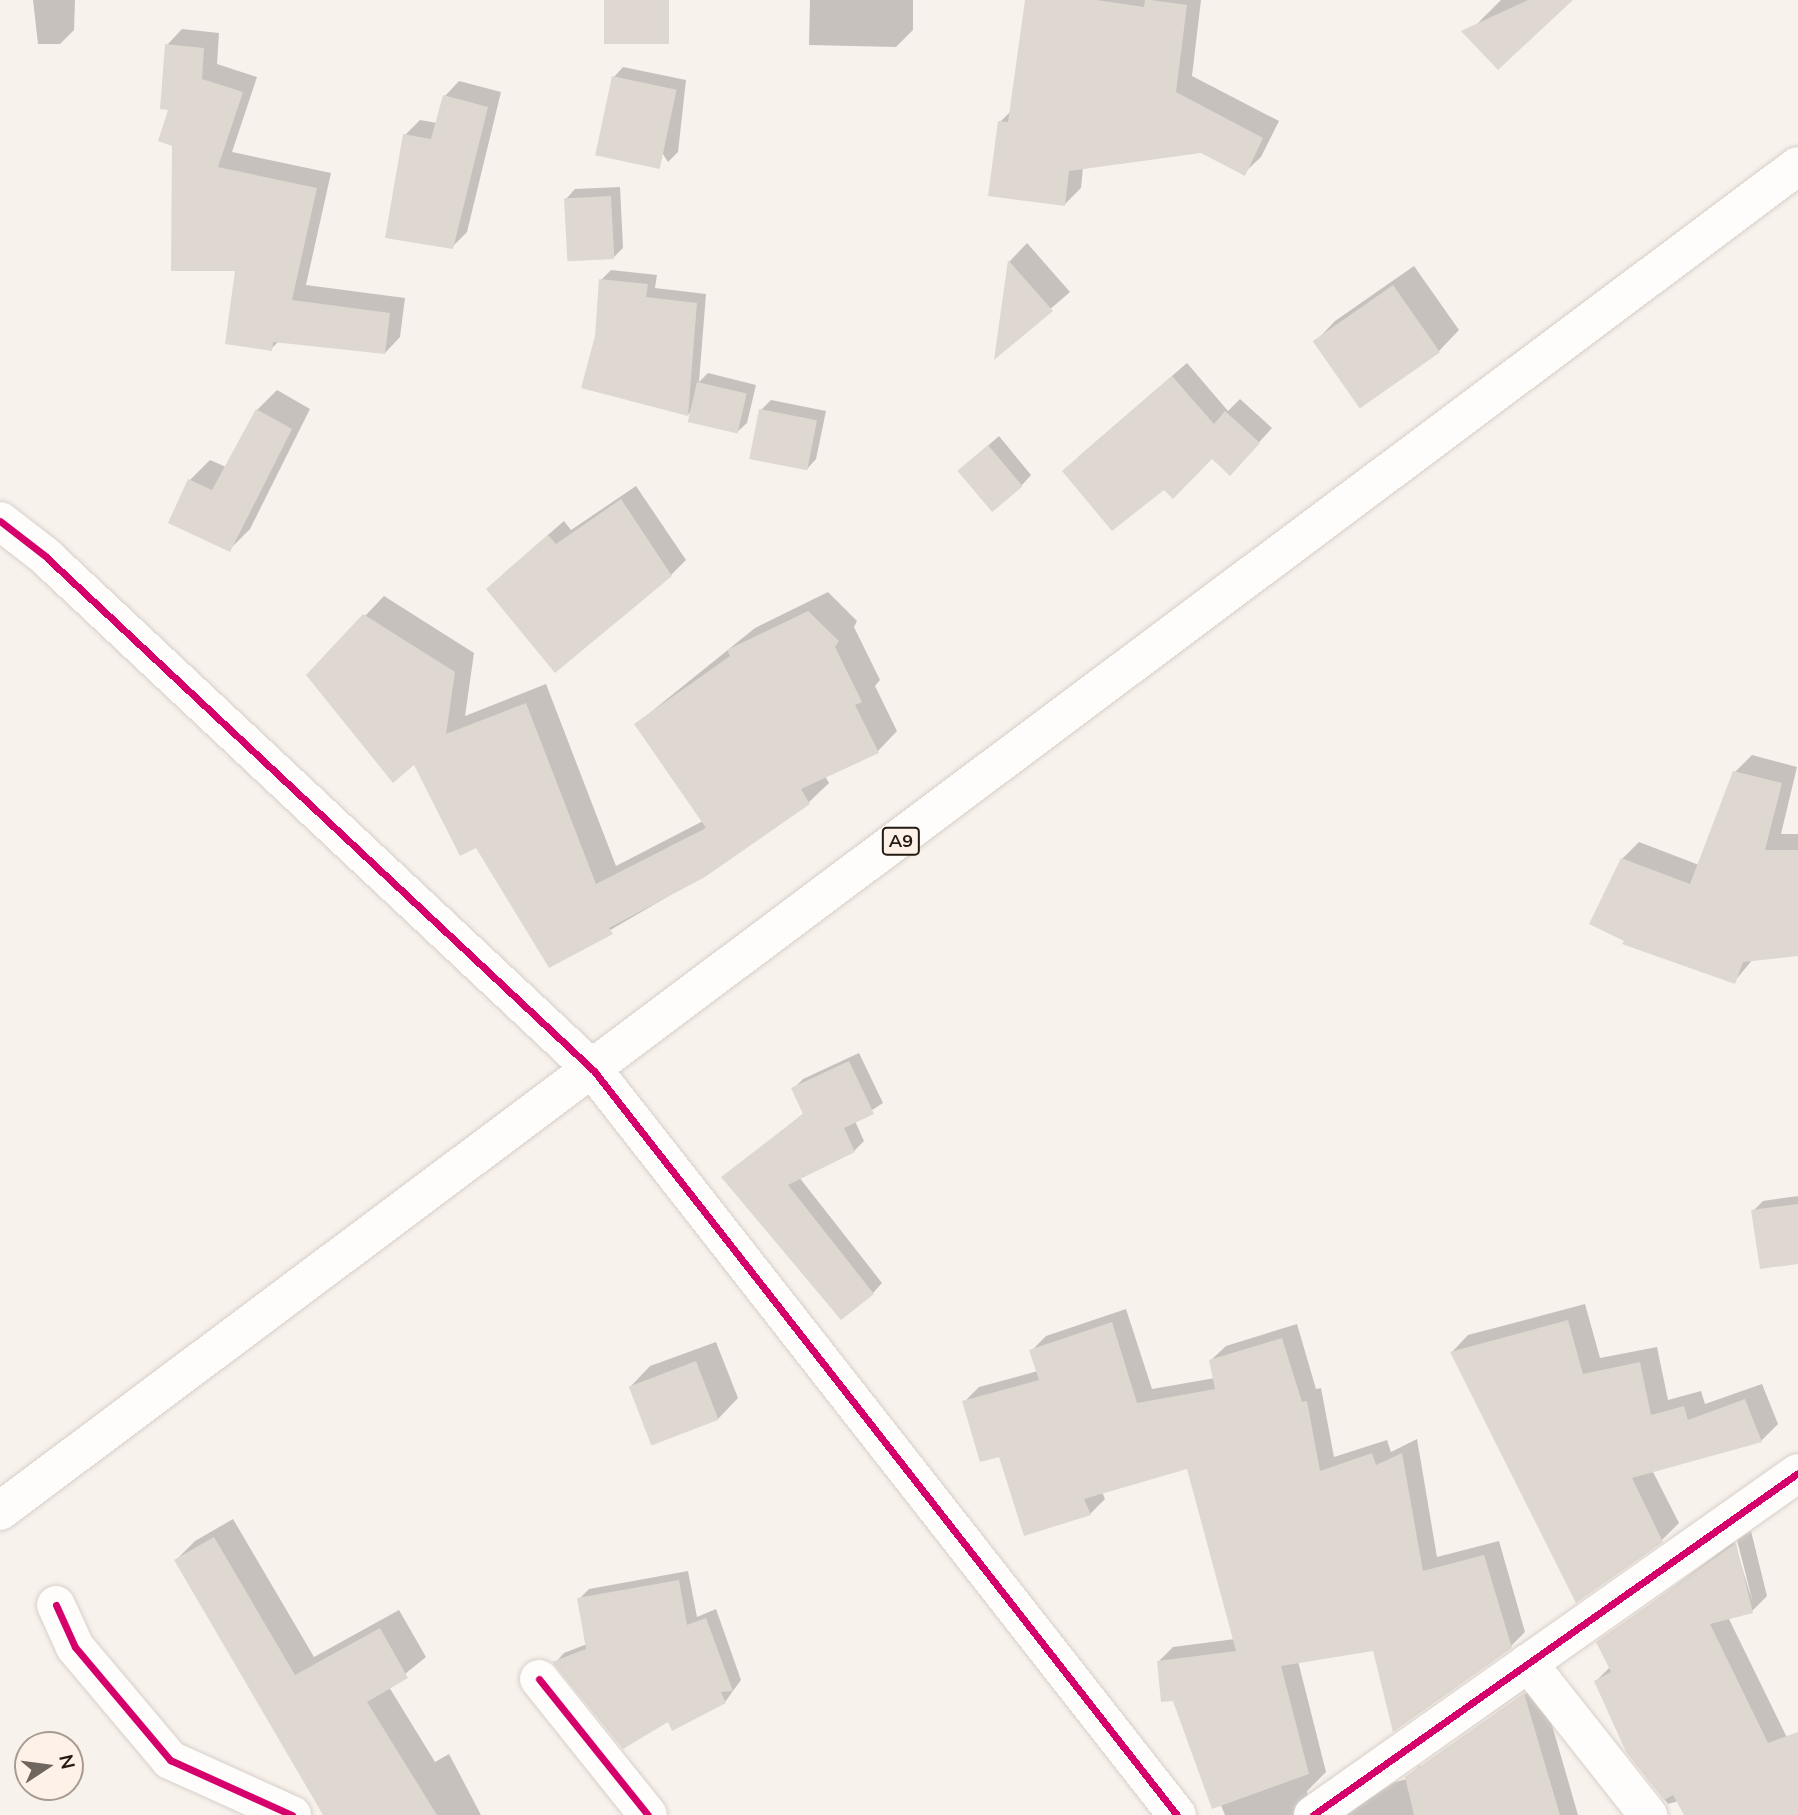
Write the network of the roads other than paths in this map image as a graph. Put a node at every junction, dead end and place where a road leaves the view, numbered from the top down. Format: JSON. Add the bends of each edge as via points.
{"nodes":[{"id":1,"x":1798,"y":166,"type":"edge"},
{"id":2,"x":0,"y":521,"type":"edge"},
{"id":3,"x":594,"y":1071,"type":"junction"},
{"id":4,"x":1798,"y":1473,"type":"edge"},
{"id":5,"x":0,"y":1511,"type":"edge"},
{"id":6,"x":56,"y":1605,"type":"dead end"},
{"id":7,"x":1528,"y":1663,"type":"junction"},
{"id":8,"x":539,"y":1679,"type":"dead end"},
{"id":9,"x":292,"y":1815,"type":"edge"},
{"id":10,"x":648,"y":1815,"type":"edge"},
{"id":11,"x":1177,"y":1815,"type":"edge"},
{"id":12,"x":1313,"y":1815,"type":"edge"},
{"id":13,"x":1648,"y":1815,"type":"edge"}],
"edges":[{"from":1,"to":3,"type":"street","number":"A9"},
{"from":2,"to":3,"type":"street","via":[[44,555]]},
{"from":3,"to":5,"type":"street","number":"A9"},
{"from":3,"to":11,"type":"street"},
{"from":4,"to":7,"type":"street"},
{"from":6,"to":9,"type":"street","via":[[75,1647],[170,1760]]},
{"from":7,"to":12,"type":"street"},
{"from":7,"to":13,"type":"street"},
{"from":8,"to":10,"type":"street"}]}
